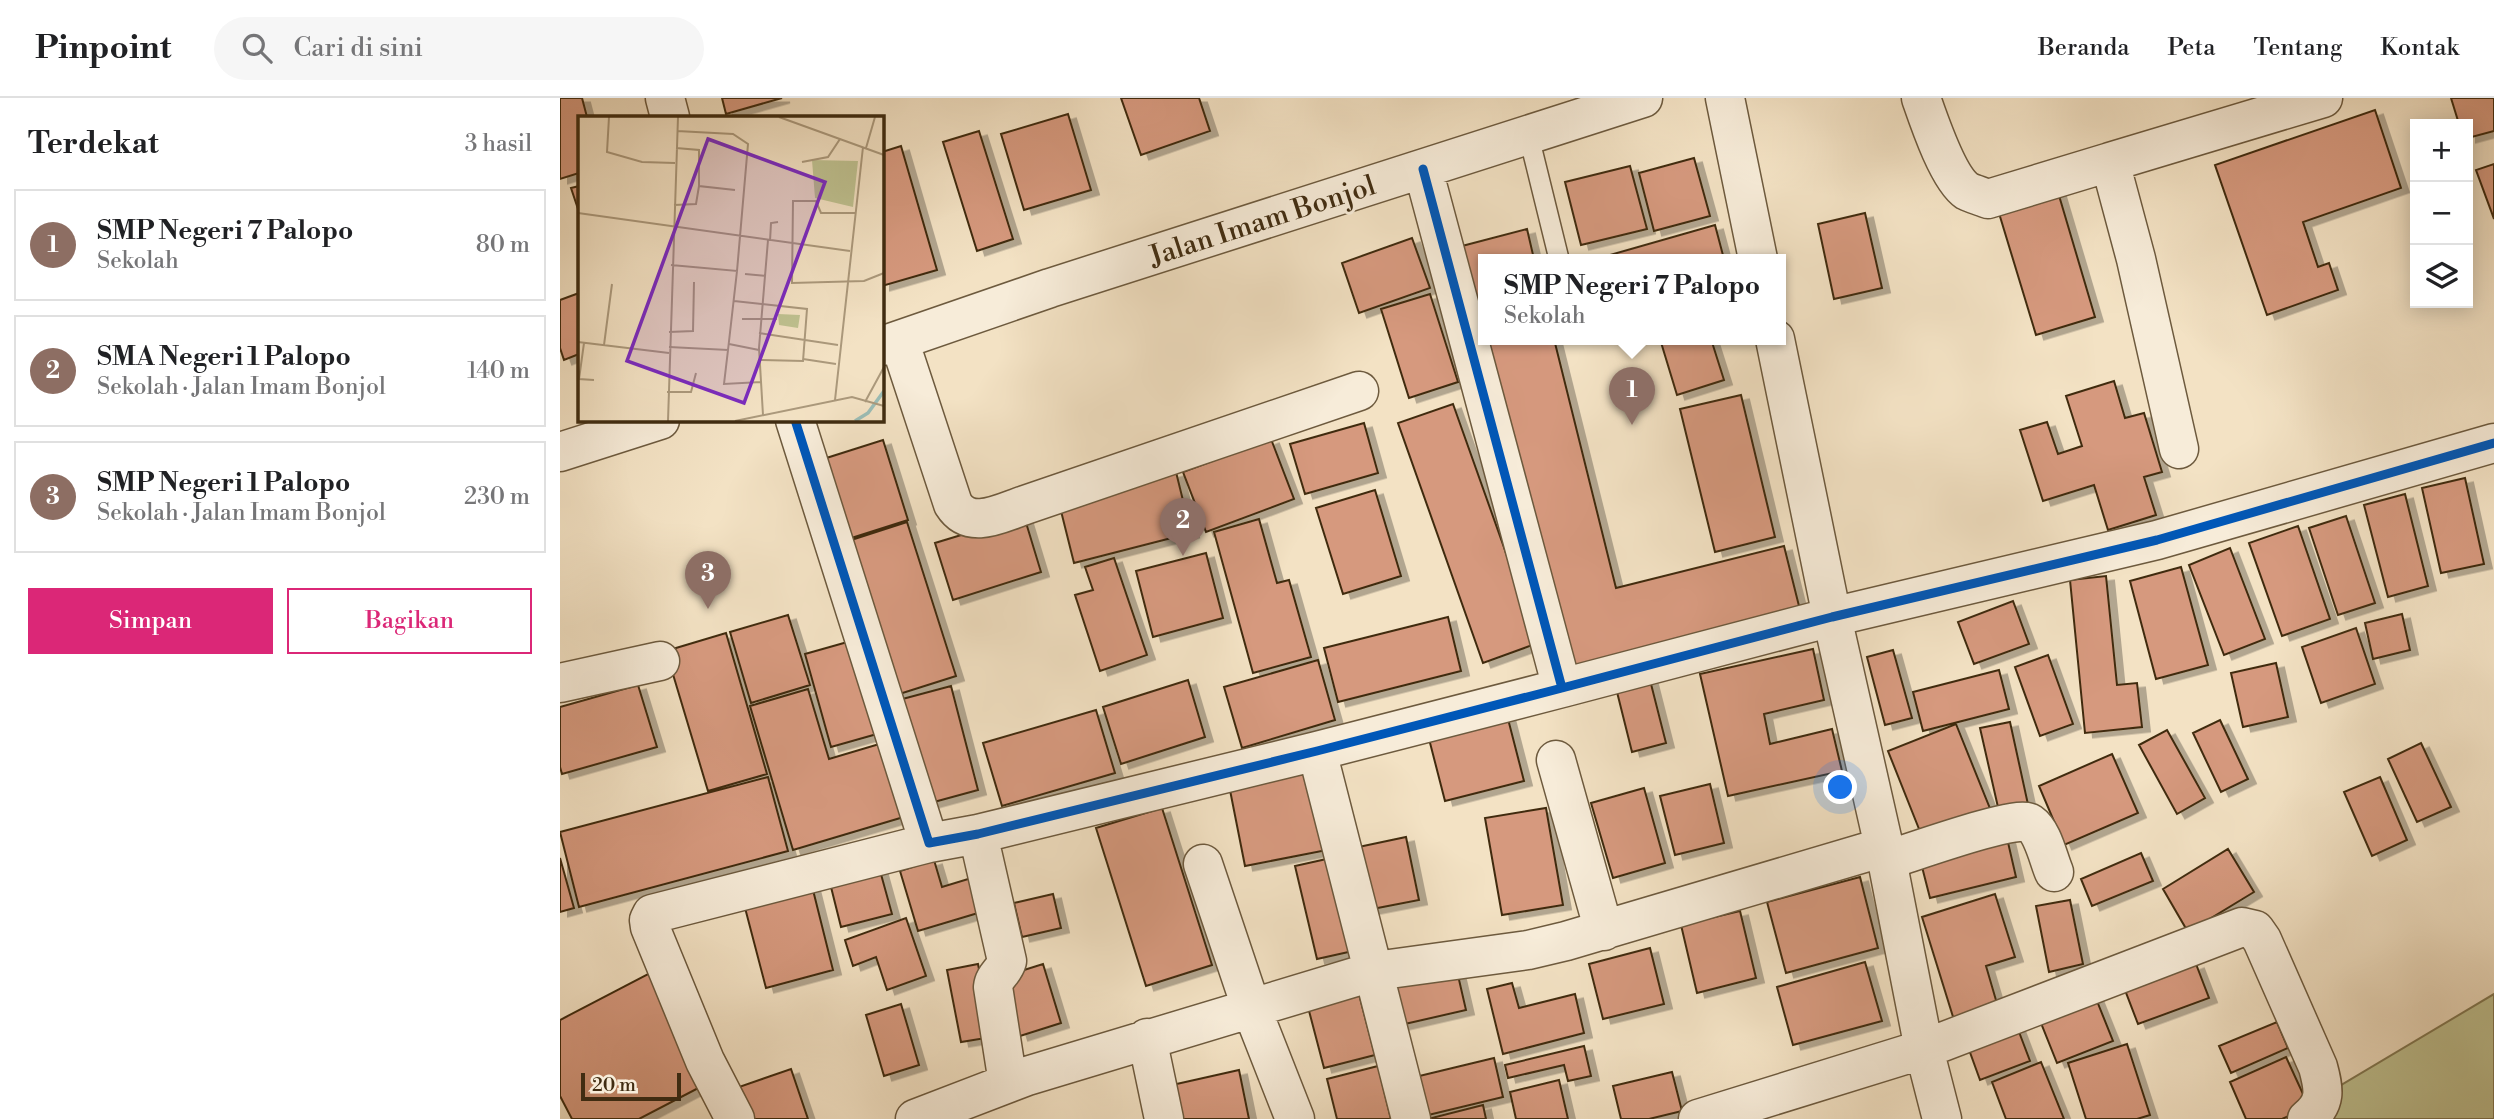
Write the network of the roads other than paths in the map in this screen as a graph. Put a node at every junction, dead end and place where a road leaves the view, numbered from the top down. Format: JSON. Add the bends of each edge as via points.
{"nodes":[{"id":1,"x":665,"y":98,"type":"edge"},
{"id":2,"x":1643,"y":98,"type":"edge"},
{"id":3,"x":1725,"y":98,"type":"edge"},
{"id":4,"x":1921,"y":98,"type":"edge"},
{"id":5,"x":2323,"y":98,"type":"edge"},
{"id":6,"x":670,"y":116,"type":"edge"},
{"id":7,"x":1528,"y":133,"type":"junction"},
{"id":8,"x":2110,"y":162,"type":"junction"},
{"id":9,"x":1423,"y":169,"type":"junction"},
{"id":10,"x":1558,"y":254,"type":"edge"},
{"id":11,"x":1757,"y":254,"type":"edge"},
{"id":12,"x":890,"y":343,"type":"edge"},
{"id":13,"x":1775,"y":345,"type":"edge"},
{"id":14,"x":1359,"y":391,"type":"dead end"},
{"id":15,"x":654,"y":422,"type":"edge"},
{"id":16,"x":796,"y":422,"type":"edge"},
{"id":17,"x":2494,"y":443,"type":"edge"},
{"id":18,"x":2179,"y":449,"type":"dead end"},
{"id":19,"x":560,"y":452,"type":"edge"},
{"id":20,"x":1832,"y":617,"type":"junction"},
{"id":21,"x":660,"y":661,"type":"dead end"},
{"id":22,"x":560,"y":683,"type":"edge"},
{"id":23,"x":1563,"y":688,"type":"junction"},
{"id":24,"x":1317,"y":751,"type":"junction"},
{"id":25,"x":1556,"y":760,"type":"dead end"},
{"id":26,"x":978,"y":834,"type":"junction"},
{"id":27,"x":929,"y":843,"type":"junction"},
{"id":28,"x":1886,"y":854,"type":"junction"},
{"id":29,"x":1203,"y":864,"type":"dead end"},
{"id":30,"x":2054,"y":872,"type":"dead end"},
{"id":31,"x":1604,"y":931,"type":"junction"},
{"id":32,"x":1375,"y":971,"type":"junction"},
{"id":33,"x":1251,"y":1007,"type":"junction"},
{"id":34,"x":1147,"y":1038,"type":"junction"},
{"id":35,"x":1924,"y":1049,"type":"junction"},
{"id":36,"x":1009,"y":1083,"type":"junction"},
{"id":37,"x":932,"y":1116,"type":"edge"},
{"id":38,"x":735,"y":1119,"type":"edge"},
{"id":39,"x":1164,"y":1119,"type":"edge"},
{"id":40,"x":1295,"y":1119,"type":"edge"},
{"id":41,"x":1411,"y":1119,"type":"edge"},
{"id":42,"x":1698,"y":1119,"type":"edge"},
{"id":43,"x":1942,"y":1119,"type":"edge"},
{"id":44,"x":2307,"y":1119,"type":"edge"}],
"edges":[{"from":1,"to":6,"type":"street"},
{"from":2,"to":7,"type":"street","name":"Jalan Imam Bonjol"},
{"from":3,"to":11,"type":"street"},
{"from":4,"to":8,"type":"street","via":[[1953,177],[1980,196],[1987,198]]},
{"from":5,"to":8,"type":"street"},
{"from":7,"to":9,"type":"street","name":"Jalan Imam Bonjol"},
{"from":7,"to":10,"type":"lane"},
{"from":8,"to":18,"type":"street"},
{"from":9,"to":12,"type":"street","name":"Jalan Imam Bonjol"},
{"from":9,"to":23,"type":"street"},
{"from":12,"to":14,"type":"street","via":[[953,504],[964,516],[980,519]]},
{"from":13,"to":20,"type":"street"},
{"from":15,"to":19,"type":"street"},
{"from":16,"to":27,"type":"street"},
{"from":17,"to":20,"type":"street","via":[[2157,540]]},
{"from":20,"to":23,"type":"street"},
{"from":20,"to":28,"type":"street"},
{"from":21,"to":22,"type":"street"},
{"from":23,"to":24,"type":"street"},
{"from":24,"to":26,"type":"street"},
{"from":24,"to":32,"type":"street"},
{"from":25,"to":31,"type":"street"},
{"from":26,"to":27,"type":"street"},
{"from":26,"to":36,"type":"street","via":[[1007,961],[993,987]]},
{"from":27,"to":38,"type":"street","via":[[652,914],[650,927],[705,1060]]},
{"from":28,"to":30,"type":"street","via":[[2017,820],[2033,825]]},
{"from":28,"to":31,"type":"street"},
{"from":28,"to":35,"type":"street"},
{"from":29,"to":33,"type":"street"},
{"from":31,"to":32,"type":"street","via":[[1528,950]]},
{"from":32,"to":33,"type":"street"},
{"from":32,"to":41,"type":"street"},
{"from":33,"to":34,"type":"street"},
{"from":33,"to":40,"type":"street"},
{"from":34,"to":36,"type":"street"},
{"from":34,"to":39,"type":"street"},
{"from":35,"to":42,"type":"street"},
{"from":35,"to":43,"type":"street"},
{"from":35,"to":44,"type":"street","via":[[2242,927],[2255,930],[2262,940],[2318,1067],[2322,1102]]},
{"from":36,"to":37,"type":"street"}]}
